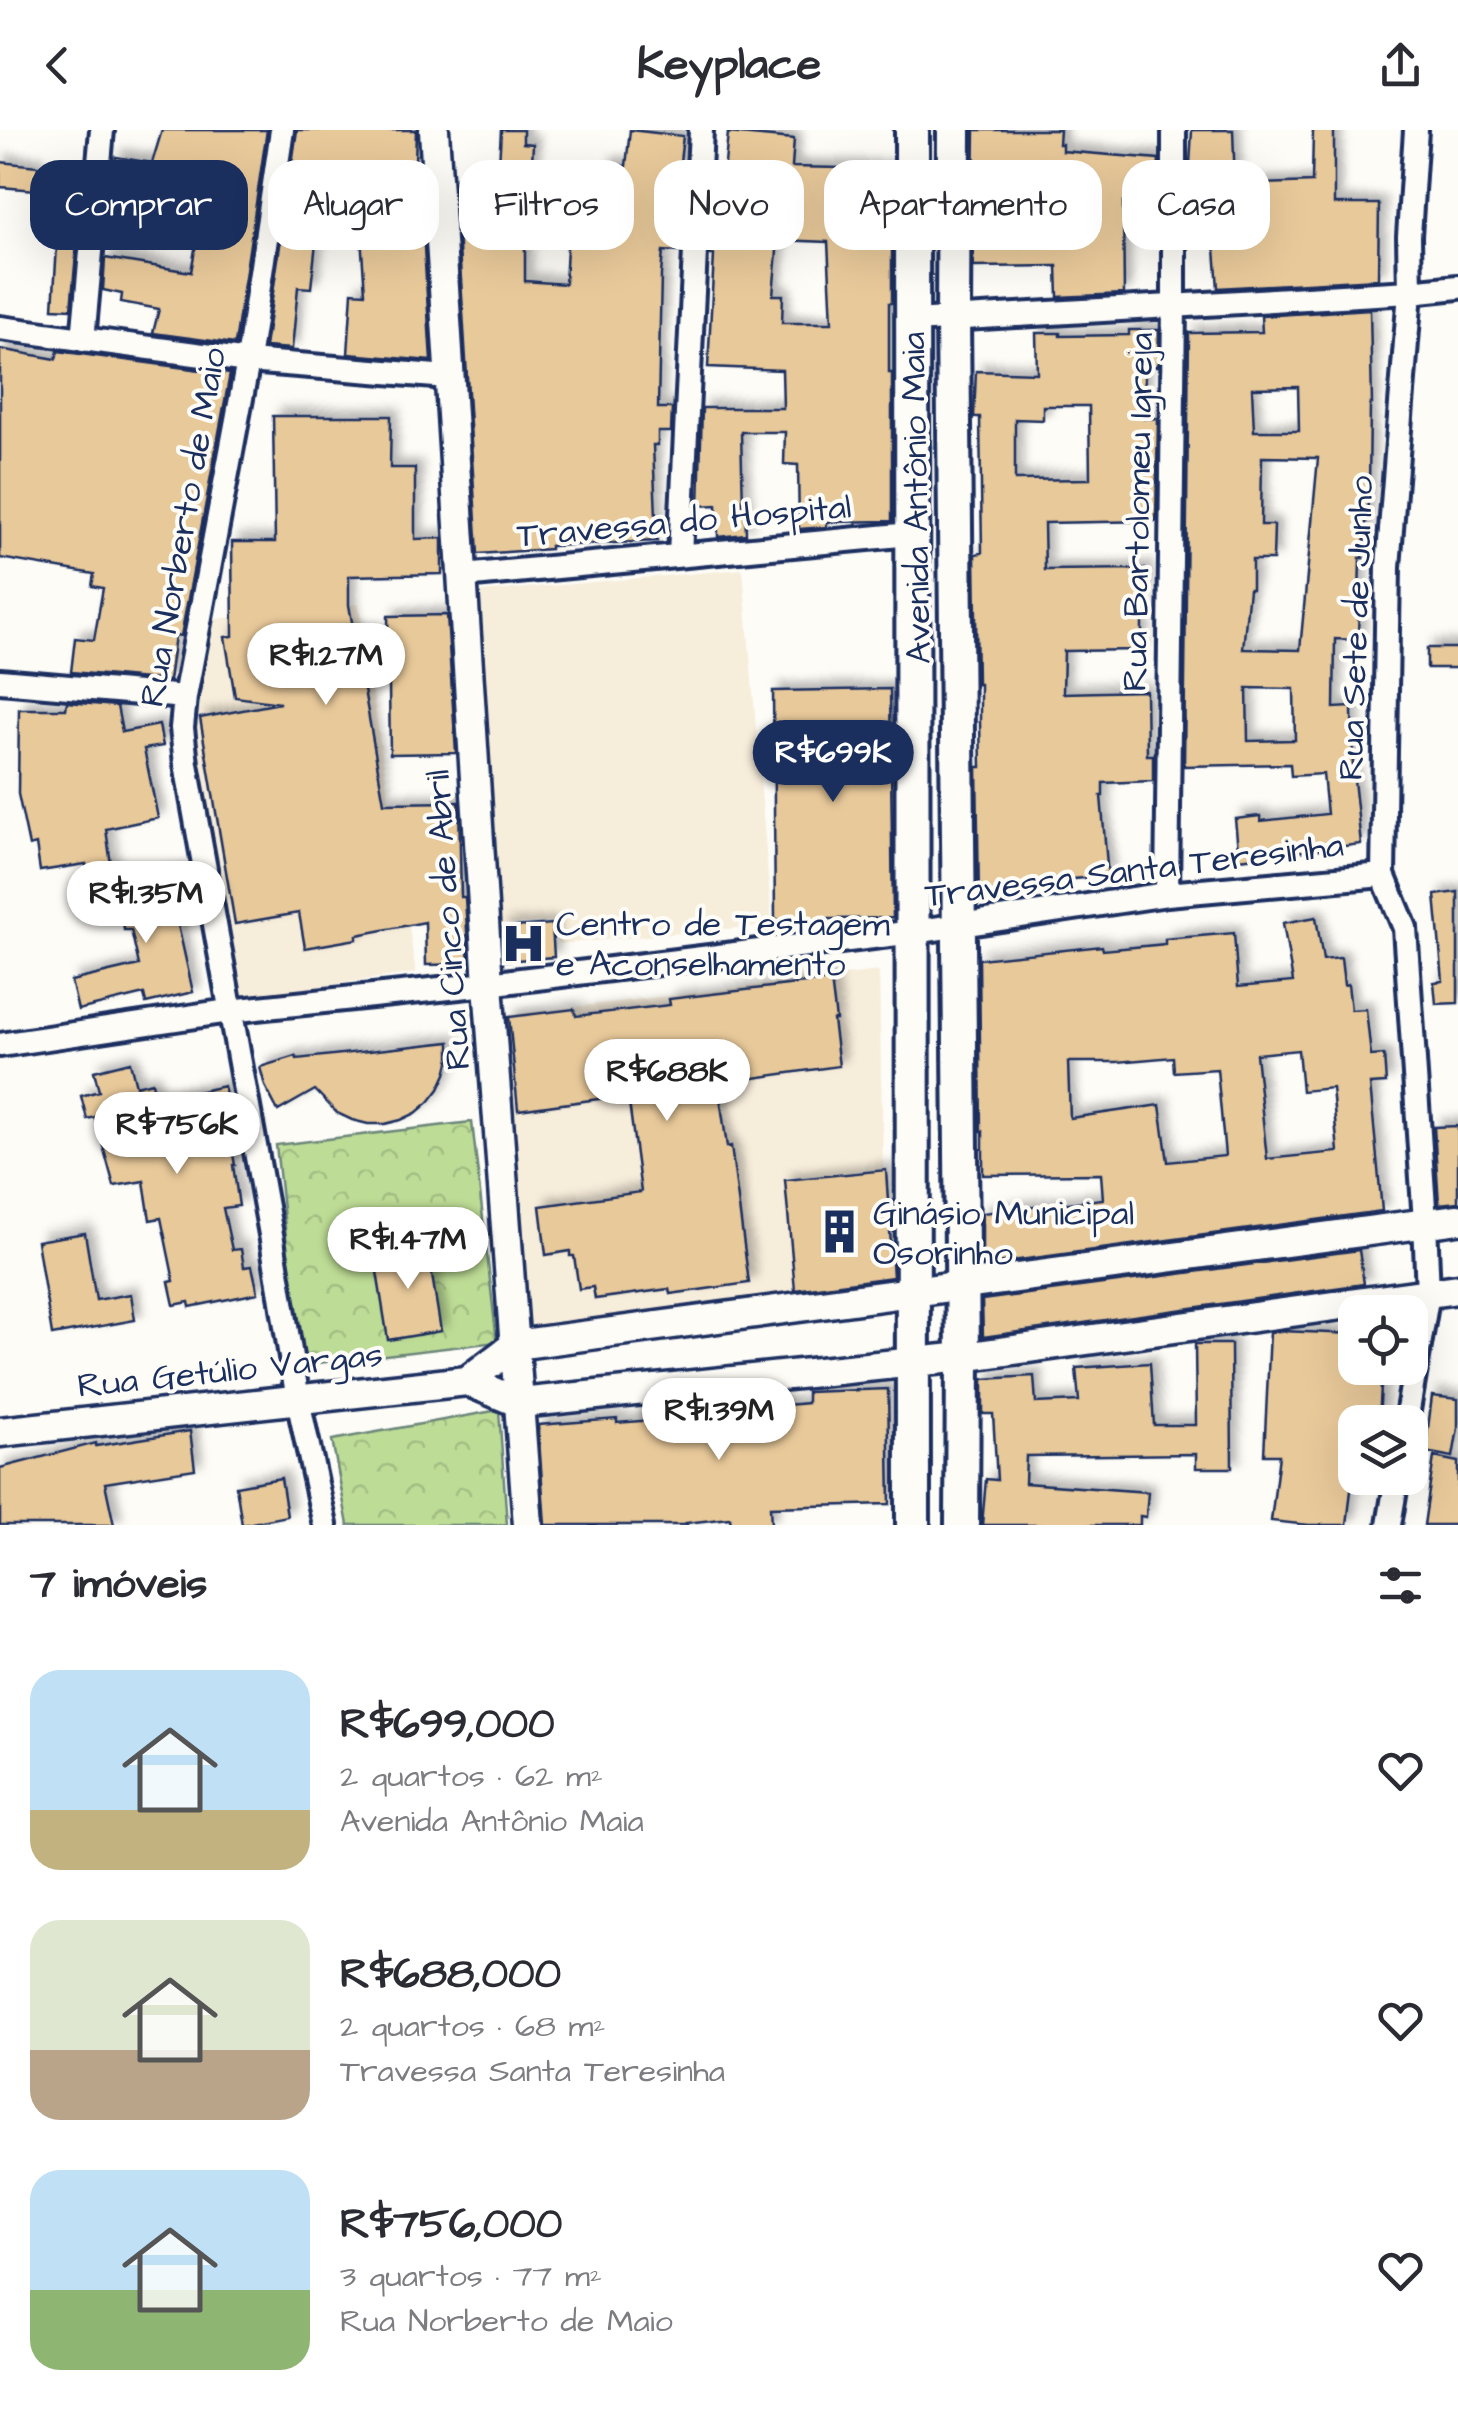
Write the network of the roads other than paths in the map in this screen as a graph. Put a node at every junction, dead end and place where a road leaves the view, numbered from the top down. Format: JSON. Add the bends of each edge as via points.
{"nodes":[{"id":1,"x":102,"y":130,"type":"edge"},
{"id":2,"x":282,"y":130,"type":"edge"},
{"id":3,"x":434,"y":130,"type":"edge"},
{"id":4,"x":701,"y":130,"type":"edge"},
{"id":5,"x":912,"y":130,"type":"edge"},
{"id":6,"x":954,"y":130,"type":"edge"},
{"id":7,"x":1174,"y":130,"type":"edge"},
{"id":8,"x":1416,"y":130,"type":"edge"},
{"id":9,"x":1458,"y":287,"type":"edge"},
{"id":10,"x":1410,"y":292,"type":"junction"},
{"id":11,"x":1174,"y":306,"type":"junction"},
{"id":12,"x":953,"y":319,"type":"junction"},
{"id":13,"x":912,"y":321,"type":"junction"},
{"id":14,"x":0,"y":328,"type":"edge"},
{"id":15,"x":82,"y":340,"type":"junction"},
{"id":16,"x":248,"y":361,"type":"junction"},
{"id":17,"x":448,"y":377,"type":"junction"},
{"id":18,"x":911,"y":534,"type":"junction"},
{"id":19,"x":680,"y":556,"type":"junction"},
{"id":20,"x":463,"y":576,"type":"junction"},
{"id":21,"x":0,"y":682,"type":"edge"},
{"id":22,"x":185,"y":697,"type":"junction"},
{"id":23,"x":1383,"y":875,"type":"junction"},
{"id":24,"x":1167,"y":894,"type":"junction"},
{"id":25,"x":959,"y":924,"type":"junction"},
{"id":26,"x":914,"y":932,"type":"junction"},
{"id":27,"x":488,"y":984,"type":"junction"},
{"id":28,"x":229,"y":1011,"type":"junction"},
{"id":29,"x":0,"y":1045,"type":"edge"},
{"id":30,"x":1458,"y":1218,"type":"edge"},
{"id":31,"x":1426,"y":1222,"type":"junction"},
{"id":32,"x":962,"y":1286,"type":"junction"},
{"id":33,"x":1458,"y":1289,"type":"edge"},
{"id":34,"x":1428,"y":1292,"type":"junction"},
{"id":35,"x":912,"y":1293,"type":"junction"},
{"id":36,"x":515,"y":1345,"type":"junction"},
{"id":37,"x":963,"y":1357,"type":"junction"},
{"id":38,"x":912,"y":1363,"type":"junction"},
{"id":39,"x":467,"y":1381,"type":"junction"},
{"id":40,"x":298,"y":1400,"type":"junction"},
{"id":41,"x":520,"y":1403,"type":"junction"},
{"id":42,"x":1409,"y":1405,"type":"edge"},
{"id":43,"x":0,"y":1432,"type":"edge"},
{"id":44,"x":1394,"y":1495,"type":"edge"},
{"id":45,"x":325,"y":1525,"type":"edge"},
{"id":46,"x":528,"y":1525,"type":"edge"},
{"id":47,"x":913,"y":1525,"type":"edge"},
{"id":48,"x":962,"y":1525,"type":"edge"},
{"id":49,"x":1389,"y":1525,"type":"edge"}],
"edges":[{"from":1,"to":15,"type":"street"},
{"from":2,"to":16,"type":"street","name":"Rua Norberto de Maio"},
{"from":3,"to":17,"type":"street","name":"Rua Cinco de Abril"},
{"from":4,"to":19,"type":"street"},
{"from":5,"to":13,"type":"main road","name":"Avenida Antônio Maia"},
{"from":6,"to":12,"type":"main road","name":"Avenida Antônio Maia"},
{"from":7,"to":11,"type":"street","name":"Rua Bartolomeu Igreja"},
{"from":8,"to":10,"type":"street","name":"Rua Sete de Junho"},
{"from":9,"to":10,"type":"street"},
{"from":10,"to":11,"type":"street"},
{"from":10,"to":23,"type":"street","name":"Rua Sete de Junho","via":[[1388,567]]},
{"from":11,"to":12,"type":"street"},
{"from":11,"to":24,"type":"street","name":"Rua Bartolomeu Igreja"},
{"from":12,"to":13,"type":"street"},
{"from":12,"to":25,"type":"main road","name":"Avenida Antônio Maia"},
{"from":13,"to":18,"type":"main road","name":"Avenida Antônio Maia"},
{"from":14,"to":15,"type":"street"},
{"from":15,"to":16,"type":"street"},
{"from":16,"to":17,"type":"street"},
{"from":16,"to":22,"type":"street","name":"Rua Norberto de Maio"},
{"from":17,"to":20,"type":"street","name":"Rua Cinco de Abril"},
{"from":18,"to":19,"type":"street","name":"Travessa do Hospital"},
{"from":18,"to":26,"type":"main road","name":"Avenida Antônio Maia"},
{"from":19,"to":20,"type":"street","name":"Travessa do Hospital"},
{"from":20,"to":27,"type":"street","name":"Rua Cinco de Abril"},
{"from":21,"to":22,"type":"street"},
{"from":22,"to":28,"type":"street","name":"Rua Norberto de Maio","via":[[186,764]]},
{"from":23,"to":24,"type":"street","name":"Travessa Santa Teresinha"},
{"from":23,"to":31,"type":"street","name":"Rua Sete de Junho","via":[[1404,928]]},
{"from":24,"to":25,"type":"street","name":"Travessa Santa Teresinha"},
{"from":25,"to":26,"type":"street","name":"Travessa Santa Teresinha"},
{"from":25,"to":32,"type":"main road","name":"Avenida Antônio Maia"},
{"from":26,"to":27,"type":"street","name":"Travessa Santa Teresinha"},
{"from":26,"to":35,"type":"main road","name":"Avenida Antônio Maia"},
{"from":27,"to":28,"type":"street","name":"Travessa Santa Teresinha"},
{"from":27,"to":36,"type":"street","name":"Rua Cinco de Abril"},
{"from":28,"to":29,"type":"street","name":"Travessa Santa Teresinha"},
{"from":28,"to":40,"type":"street","name":"Rua Norberto de Maio"},
{"from":30,"to":31,"type":"street"},
{"from":31,"to":32,"type":"street"},
{"from":31,"to":34,"type":"street","name":"Rua Sete de Junho"},
{"from":32,"to":35,"type":"street"},
{"from":32,"to":37,"type":"main road","name":"Avenida Antônio Maia"},
{"from":33,"to":34,"type":"street","name":"Rua Getúlio Vargas"},
{"from":34,"to":37,"type":"street","name":"Rua Getúlio Vargas"},
{"from":34,"to":42,"type":"street","name":"Rua Sete de Junho"},
{"from":35,"to":36,"type":"street"},
{"from":35,"to":38,"type":"main road","name":"Avenida Antônio Maia"},
{"from":36,"to":39,"type":"street"},
{"from":36,"to":41,"type":"street","name":"Rua Cinco de Abril"},
{"from":37,"to":38,"type":"street","name":"Rua Getúlio Vargas"},
{"from":37,"to":48,"type":"main road","name":"Avenida Antônio Maia"},
{"from":38,"to":41,"type":"street","name":"Rua Getúlio Vargas"},
{"from":38,"to":47,"type":"main road","name":"Avenida Antônio Maia"},
{"from":39,"to":40,"type":"street","name":"Rua Getúlio Vargas"},
{"from":39,"to":41,"type":"street","name":"Rua Getúlio Vargas"},
{"from":40,"to":43,"type":"street","name":"Rua Getúlio Vargas"},
{"from":40,"to":45,"type":"street","name":"Rua Norberto de Maio"},
{"from":41,"to":46,"type":"street","name":"Rua Cinco de Abril"},
{"from":44,"to":49,"type":"street"}]}
